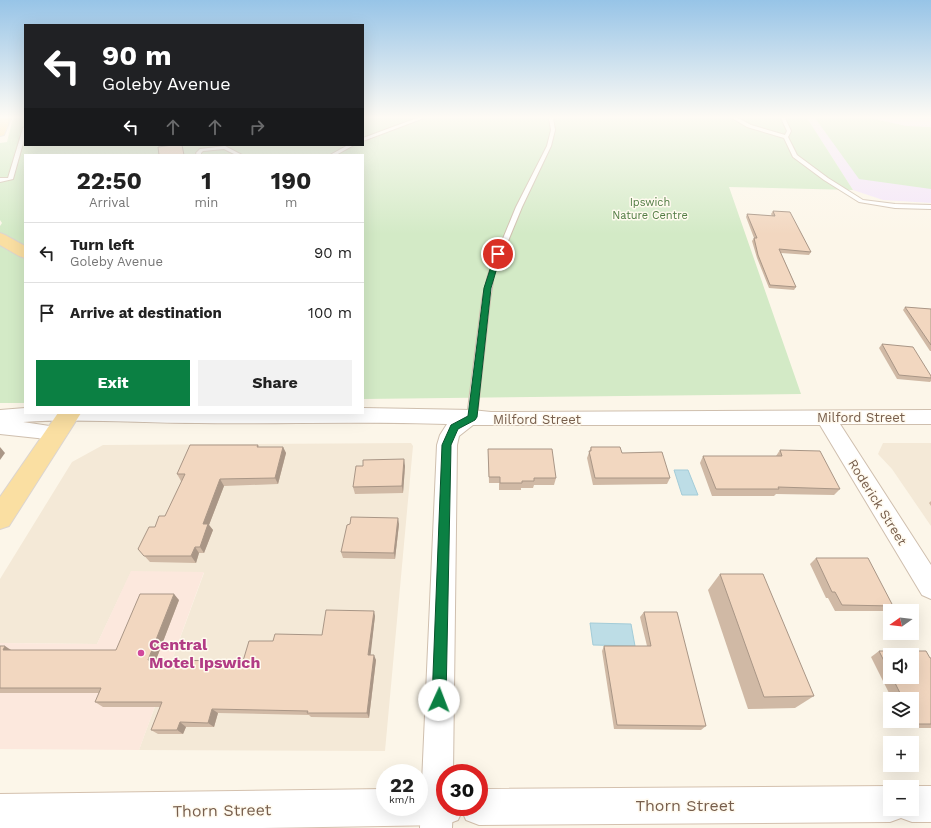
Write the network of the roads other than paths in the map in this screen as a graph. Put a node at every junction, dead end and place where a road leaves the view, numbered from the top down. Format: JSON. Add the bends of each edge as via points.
{"nodes":[{"id":1,"x":17,"y":157,"type":"edge"},
{"id":2,"x":544,"y":157,"type":"edge"},
{"id":3,"x":796,"y":157,"type":"edge"},
{"id":4,"x":0,"y":180,"type":"edge"},
{"id":5,"x":931,"y":207,"type":"edge"},
{"id":6,"x":3,"y":243,"type":"edge"},
{"id":7,"x":24,"y":254,"type":"edge"},
{"id":8,"x":0,"y":417,"type":"edge"},
{"id":9,"x":472,"y":417,"type":"junction"},
{"id":10,"x":825,"y":417,"type":"junction"},
{"id":11,"x":931,"y":417,"type":"edge"},
{"id":12,"x":65,"y":420,"type":"edge"},
{"id":13,"x":0,"y":427,"type":"edge"},
{"id":14,"x":0,"y":518,"type":"edge"},
{"id":15,"x":931,"y":587,"type":"edge"},
{"id":16,"x":440,"y":764,"type":"edge"},
{"id":17,"x":883,"y":804,"type":"edge"},
{"id":18,"x":919,"y":804,"type":"edge"},
{"id":19,"x":931,"y":804,"type":"edge"},
{"id":20,"x":488,"y":807,"type":"edge"},
{"id":21,"x":0,"y":813,"type":"edge"},
{"id":22,"x":436,"y":814,"type":"edge"}],
"edges":[{"from":1,"to":4,"type":"lane","via":[[10,179]]},
{"from":2,"to":9,"type":"lane","via":[[519,207],[491,275]]},
{"from":3,"to":5,"type":"lane","via":[[861,202]]},
{"from":6,"to":7,"type":"main road"},
{"from":8,"to":12,"type":"street","name":"Milford Street","via":[[22,414]]},
{"from":9,"to":10,"type":"street","name":"Milford Street"},
{"from":9,"to":12,"type":"street","name":"Milford Street","via":[[158,416]]},
{"from":9,"to":16,"type":"street","via":[[455,427],[447,445]]},
{"from":10,"to":11,"type":"street","name":"Milford Street"},
{"from":10,"to":15,"type":"street","name":"Roderick Street"},
{"from":12,"to":13,"type":"street","name":"Milford Street"},
{"from":12,"to":14,"type":"main road"},
{"from":17,"to":20,"type":"main road","name":"Thorn Street"},
{"from":18,"to":19,"type":"main road"},
{"from":21,"to":22,"type":"main road","name":"Thorn Street"}]}
